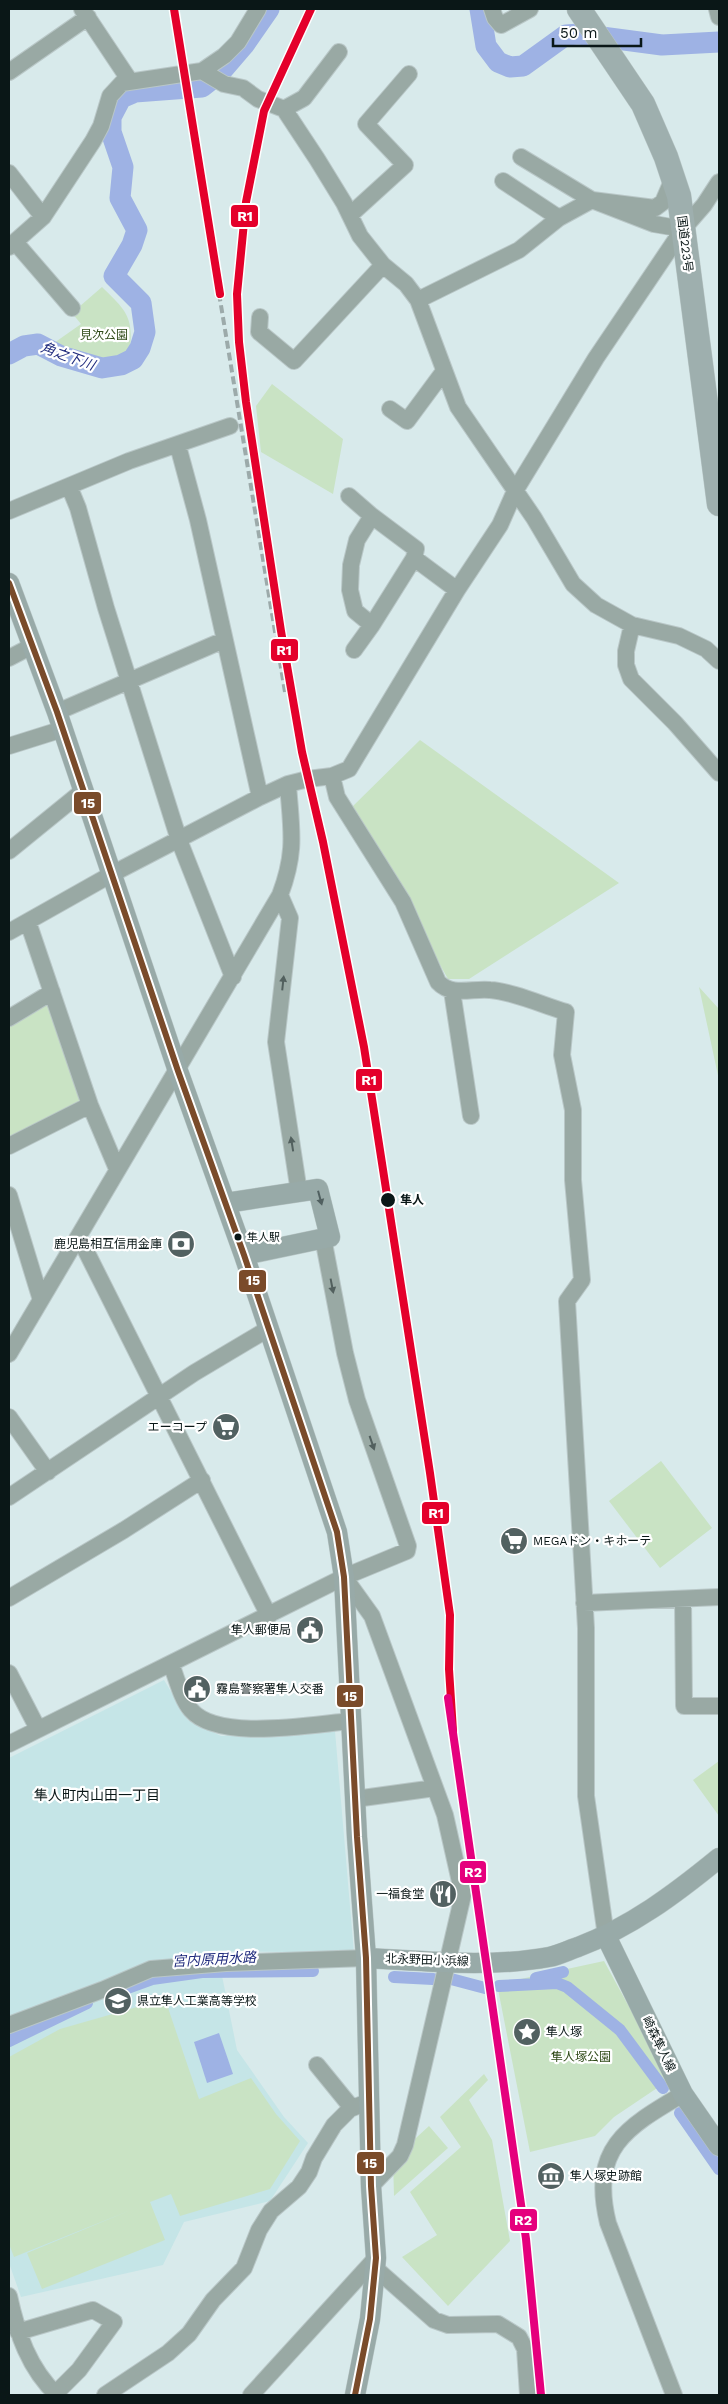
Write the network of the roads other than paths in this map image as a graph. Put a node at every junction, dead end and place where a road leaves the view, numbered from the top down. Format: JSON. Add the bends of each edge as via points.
{"nodes":[{"id":1,"x":258,"y":9,"type":"edge"},
{"id":2,"x":492,"y":9,"type":"edge"},
{"id":3,"x":530,"y":9,"type":"edge"},
{"id":4,"x":717,"y":9,"type":"edge"},
{"id":5,"x":85,"y":13,"type":"edge"},
{"id":6,"x":582,"y":14,"type":"edge"},
{"id":7,"x":719,"y":16,"type":"edge"},
{"id":8,"x":339,"y":52,"type":"dead end"},
{"id":9,"x":9,"y":72,"type":"edge"},
{"id":10,"x":409,"y":74,"type":"dead end"},
{"id":11,"x":208,"y":75,"type":"junction"},
{"id":12,"x":130,"y":81,"type":"junction"},
{"id":13,"x":284,"y":109,"type":"junction"},
{"id":14,"x":521,"y":157,"type":"dead end"},
{"id":15,"x":9,"y":173,"type":"edge"},
{"id":16,"x":503,"y":181,"type":"dead end"},
{"id":17,"x":672,"y":181,"type":"junction"},
{"id":18,"x":719,"y":182,"type":"edge"},
{"id":19,"x":592,"y":200,"type":"junction"},
{"id":20,"x":350,"y":216,"type":"junction"},
{"id":21,"x":43,"y":217,"type":"junction"},
{"id":22,"x":559,"y":218,"type":"junction"},
{"id":23,"x":683,"y":229,"type":"junction"},
{"id":24,"x":12,"y":245,"type":"edge"},
{"id":25,"x":383,"y":264,"type":"junction"},
{"id":26,"x":418,"y":300,"type":"junction"},
{"id":27,"x":72,"y":308,"type":"dead end"},
{"id":28,"x":260,"y":317,"type":"dead end"},
{"id":29,"x":444,"y":371,"type":"junction"},
{"id":30,"x":390,"y":409,"type":"dead end"},
{"id":31,"x":230,"y":426,"type":"dead end"},
{"id":32,"x":178,"y":446,"type":"junction"},
{"id":33,"x":69,"y":486,"type":"junction"},
{"id":34,"x":516,"y":490,"type":"junction"},
{"id":35,"x":350,"y":496,"type":"dead end"},
{"id":36,"x":719,"y":504,"type":"edge"},
{"id":37,"x":9,"y":511,"type":"edge"},
{"id":38,"x":372,"y":516,"type":"junction"},
{"id":39,"x":414,"y":558,"type":"junction"},
{"id":40,"x":9,"y":583,"type":"edge"},
{"id":41,"x":457,"y":590,"type":"junction"},
{"id":42,"x":372,"y":625,"type":"junction"},
{"id":43,"x":632,"y":625,"type":"junction"},
{"id":44,"x":224,"y":640,"type":"junction"},
{"id":45,"x":32,"y":646,"type":"junction"},
{"id":46,"x":354,"y":650,"type":"dead end"},
{"id":47,"x":9,"y":658,"type":"edge"},
{"id":48,"x":719,"y":661,"type":"edge"},
{"id":49,"x":129,"y":682,"type":"junction"},
{"id":50,"x":60,"y":720,"type":"junction"},
{"id":51,"x":9,"y":746,"type":"edge"},
{"id":52,"x":719,"y":773,"type":"edge"},
{"id":53,"x":332,"y":776,"type":"junction"},
{"id":54,"x":288,"y":784,"type":"junction"},
{"id":55,"x":84,"y":790,"type":"junction"},
{"id":56,"x":260,"y":797,"type":"junction"},
{"id":57,"x":179,"y":840,"type":"junction"},
{"id":58,"x":9,"y":851,"type":"edge"},
{"id":59,"x":112,"y":874,"type":"junction"},
{"id":60,"x":280,"y":894,"type":"junction"},
{"id":61,"x":28,"y":922,"type":"junction"},
{"id":62,"x":9,"y":932,"type":"edge"},
{"id":63,"x":233,"y":977,"type":"junction"},
{"id":64,"x":452,"y":991,"type":"junction"},
{"id":65,"x":52,"y":992,"type":"junction"},
{"id":66,"x":9,"y":1018,"type":"edge"},
{"id":67,"x":178,"y":1071,"type":"junction"},
{"id":68,"x":90,"y":1105,"type":"junction"},
{"id":69,"x":471,"y":1116,"type":"dead end"},
{"id":70,"x":9,"y":1146,"type":"edge"},
{"id":71,"x":118,"y":1169,"type":"junction"},
{"id":72,"x":299,"y":1192,"type":"junction"},
{"id":73,"x":9,"y":1195,"type":"edge"},
{"id":74,"x":226,"y":1203,"type":"junction"},
{"id":75,"x":79,"y":1237,"type":"junction"},
{"id":76,"x":323,"y":1238,"type":"junction"},
{"id":77,"x":244,"y":1255,"type":"junction"},
{"id":78,"x":40,"y":1297,"type":"junction"},
{"id":79,"x":268,"y":1329,"type":"junction"},
{"id":80,"x":9,"y":1354,"type":"edge"},
{"id":81,"x":160,"y":1396,"type":"junction"},
{"id":82,"x":9,"y":1417,"type":"edge"},
{"id":83,"x":48,"y":1472,"type":"junction"},
{"id":84,"x":202,"y":1480,"type":"junction"},
{"id":85,"x":9,"y":1497,"type":"edge"},
{"id":86,"x":344,"y":1577,"type":"junction"},
{"id":87,"x":719,"y":1597,"type":"edge"},
{"id":88,"x":9,"y":1598,"type":"edge"},
{"id":89,"x":683,"y":1599,"type":"junction"},
{"id":90,"x":584,"y":1603,"type":"junction"},
{"id":91,"x":270,"y":1616,"type":"junction"},
{"id":92,"x":171,"y":1664,"type":"junction"},
{"id":93,"x":9,"y":1673,"type":"edge"},
{"id":94,"x":719,"y":1706,"type":"edge"},
{"id":95,"x":352,"y":1722,"type":"junction"},
{"id":96,"x":38,"y":1729,"type":"junction"},
{"id":97,"x":9,"y":1744,"type":"edge"},
{"id":98,"x":435,"y":1788,"type":"junction"},
{"id":99,"x":355,"y":1799,"type":"junction"},
{"id":100,"x":719,"y":1858,"type":"edge"},
{"id":101,"x":606,"y":1936,"type":"junction"},
{"id":102,"x":366,"y":1958,"type":"junction"},
{"id":103,"x":448,"y":1962,"type":"junction"},
{"id":104,"x":9,"y":2024,"type":"edge"},
{"id":105,"x":317,"y":2064,"type":"dead end"},
{"id":106,"x":683,"y":2094,"type":"junction"},
{"id":107,"x":361,"y":2105,"type":"junction"},
{"id":108,"x":719,"y":2146,"type":"edge"},
{"id":109,"x":371,"y":2186,"type":"junction"},
{"id":110,"x":376,"y":2263,"type":"junction"},
{"id":111,"x":9,"y":2296,"type":"edge"},
{"id":112,"x":18,"y":2332,"type":"junction"},
{"id":113,"x":56,"y":2394,"type":"edge"},
{"id":114,"x":104,"y":2395,"type":"edge"},
{"id":115,"x":251,"y":2395,"type":"edge"},
{"id":116,"x":355,"y":2395,"type":"edge"},
{"id":117,"x":528,"y":2395,"type":"edge"},
{"id":118,"x":674,"y":2395,"type":"edge"}],
"edges":[{"from":1,"to":11,"type":"street","via":[[238,42]]},
{"from":2,"to":3,"type":"street","via":[[501,25]]},
{"from":4,"to":7,"type":"street"},
{"from":5,"to":9,"type":"street"},
{"from":5,"to":12,"type":"street"},
{"from":6,"to":17,"type":"highway","name":"国道223号","via":[[643,104],[666,157]]},
{"from":8,"to":13,"type":"street","via":[[304,98]]},
{"from":10,"to":20,"type":"street","via":[[366,124],[405,164]]},
{"from":11,"to":12,"type":"street"},
{"from":11,"to":13,"type":"street"},
{"from":12,"to":21,"type":"street","via":[[122,83],[110,96],[94,141]]},
{"from":13,"to":20,"type":"street"},
{"from":14,"to":19,"type":"street"},
{"from":15,"to":21,"type":"street"},
{"from":16,"to":22,"type":"street"},
{"from":17,"to":19,"type":"street","via":[[664,202],[655,208]]},
{"from":17,"to":23,"type":"highway","name":"国道223号","via":[[679,196]]},
{"from":18,"to":23,"type":"street"},
{"from":19,"to":22,"type":"street"},
{"from":19,"to":23,"type":"street","via":[[654,224]]},
{"from":20,"to":25,"type":"street","via":[[360,236]]},
{"from":21,"to":24,"type":"street"},
{"from":22,"to":26,"type":"street","via":[[519,250]]},
{"from":23,"to":34,"type":"street","via":[[596,358]]},
{"from":23,"to":36,"type":"highway","name":"国道223号"},
{"from":24,"to":27,"type":"street"},
{"from":25,"to":26,"type":"street","via":[[406,284]]},
{"from":25,"to":28,"type":"street","via":[[294,361],[259,332]]},
{"from":26,"to":29,"type":"street"},
{"from":29,"to":30,"type":"street","via":[[407,421]]},
{"from":29,"to":34,"type":"street","via":[[458,407]]},
{"from":31,"to":32,"type":"street"},
{"from":32,"to":33,"type":"street","via":[[129,461]]},
{"from":32,"to":44,"type":"street"},
{"from":33,"to":37,"type":"street"},
{"from":33,"to":49,"type":"street"},
{"from":34,"to":41,"type":"street","via":[[500,526]]},
{"from":34,"to":43,"type":"street","via":[[573,584],[596,605]]},
{"from":35,"to":38,"type":"street"},
{"from":38,"to":39,"type":"street","via":[[416,549]]},
{"from":38,"to":42,"type":"street","via":[[357,540],[350,590],[355,611]]},
{"from":39,"to":41,"type":"street"},
{"from":39,"to":42,"type":"street"},
{"from":40,"to":45,"type":"main road"},
{"from":41,"to":53,"type":"street","via":[[349,769]]},
{"from":42,"to":46,"type":"street"},
{"from":43,"to":48,"type":"street","via":[[679,636],[706,648]]},
{"from":43,"to":52,"type":"street","via":[[626,651],[631,679]]},
{"from":44,"to":49,"type":"street"},
{"from":44,"to":56,"type":"street"},
{"from":45,"to":47,"type":"street"},
{"from":45,"to":50,"type":"main road"},
{"from":49,"to":50,"type":"street"},
{"from":49,"to":57,"type":"street"},
{"from":50,"to":51,"type":"street"},
{"from":50,"to":55,"type":"main road"},
{"from":53,"to":54,"type":"street"},
{"from":53,"to":64,"type":"street","via":[[337,797],[403,902],[438,982]]},
{"from":54,"to":56,"type":"street"},
{"from":54,"to":60,"type":"street","via":[[293,848]]},
{"from":55,"to":58,"type":"street"},
{"from":55,"to":59,"type":"main road"},
{"from":56,"to":57,"type":"street"},
{"from":57,"to":59,"type":"street"},
{"from":57,"to":63,"type":"street"},
{"from":59,"to":61,"type":"street"},
{"from":59,"to":67,"type":"main road"},
{"from":60,"to":63,"type":"street"},
{"from":72,"to":60,"type":"street","one_way":true,"via":[[276,1042],[290,918]]},
{"from":61,"to":62,"type":"street"},
{"from":61,"to":65,"type":"street"},
{"from":63,"to":67,"type":"street"},
{"from":64,"to":69,"type":"street"},
{"from":64,"to":90,"type":"street","via":[[492,990],[566,1012],[562,1056],[573,1110],[573,1180],[582,1280],[567,1301]]},
{"from":65,"to":66,"type":"street"},
{"from":65,"to":68,"type":"street"},
{"from":67,"to":71,"type":"street"},
{"from":67,"to":74,"type":"main road"},
{"from":68,"to":70,"type":"street"},
{"from":68,"to":71,"type":"street"},
{"from":71,"to":75,"type":"street"},
{"from":72,"to":74,"type":"main road"},
{"from":72,"to":76,"type":"main road","one_way":true,"via":[[318,1189],[330,1237]]},
{"from":73,"to":78,"type":"street"},
{"from":74,"to":77,"type":"main road"},
{"from":75,"to":78,"type":"street"},
{"from":75,"to":81,"type":"street"},
{"from":76,"to":77,"type":"main road"},
{"from":76,"to":86,"type":"street","one_way":true,"via":[[357,1400],[408,1546],[407,1551]]},
{"from":77,"to":79,"type":"main road"},
{"from":78,"to":80,"type":"street"},
{"from":79,"to":81,"type":"street"},
{"from":79,"to":86,"type":"main road","via":[[337,1532]]},
{"from":81,"to":83,"type":"street"},
{"from":81,"to":84,"type":"street"},
{"from":82,"to":83,"type":"street"},
{"from":83,"to":85,"type":"street"},
{"from":84,"to":88,"type":"street"},
{"from":84,"to":91,"type":"street"},
{"from":86,"to":91,"type":"street"},
{"from":86,"to":95,"type":"main road"},
{"from":86,"to":98,"type":"street","via":[[372,1616]]},
{"from":87,"to":89,"type":"street"},
{"from":89,"to":90,"type":"street"},
{"from":89,"to":94,"type":"street","via":[[684,1706]]},
{"from":90,"to":101,"type":"street","via":[[586,1796]]},
{"from":91,"to":92,"type":"street"},
{"from":92,"to":95,"type":"street","via":[[190,1709],[218,1726],[241,1730]]},
{"from":92,"to":96,"type":"street"},
{"from":93,"to":96,"type":"street"},
{"from":95,"to":99,"type":"main road"},
{"from":96,"to":97,"type":"street"},
{"from":98,"to":99,"type":"street"},
{"from":98,"to":103,"type":"street","via":[[445,1815],[463,1895]]},
{"from":99,"to":102,"type":"main road"},
{"from":100,"to":101,"type":"main road","name":"北永野田小浜線","via":[[643,1915]]},
{"from":101,"to":103,"type":"main road","name":"北永野田小浜線","via":[[550,1957]]},
{"from":101,"to":106,"type":"main road","name":"崎森隼人線"},
{"from":102,"to":103,"type":"main road","name":"北永野田小浜線"},
{"from":102,"to":104,"type":"street","via":[[151,1969]]},
{"from":102,"to":107,"type":"main road","name":"北永野田小浜線"},
{"from":103,"to":109,"type":"street","via":[[405,2144],[400,2156]]},
{"from":105,"to":107,"type":"street"},
{"from":106,"to":108,"type":"main road","name":"崎森隼人線"},
{"from":106,"to":118,"type":"street","via":[[641,2119],[620,2139],[609,2155],[603,2179],[603,2205],[608,2223]]},
{"from":107,"to":109,"type":"main road","name":"北永野田小浜線"},
{"from":107,"to":114,"type":"street","via":[[334,2125],[299,2187],[271,2211],[244,2268],[214,2300],[189,2334],[168,2353]]},
{"from":109,"to":110,"type":"main road","name":"北永野田小浜線"},
{"from":110,"to":115,"type":"street"},
{"from":110,"to":116,"type":"main road","name":"北永野田小浜線","via":[[370,2319]]},
{"from":110,"to":117,"type":"street","via":[[434,2320],[448,2325],[498,2324],[519,2337],[525,2349]]},
{"from":111,"to":112,"type":"street"},
{"from":112,"to":113,"type":"street","via":[[27,2356]]},
{"from":112,"to":113,"type":"street","via":[[93,2310],[114,2322],[80,2370]]}]}
